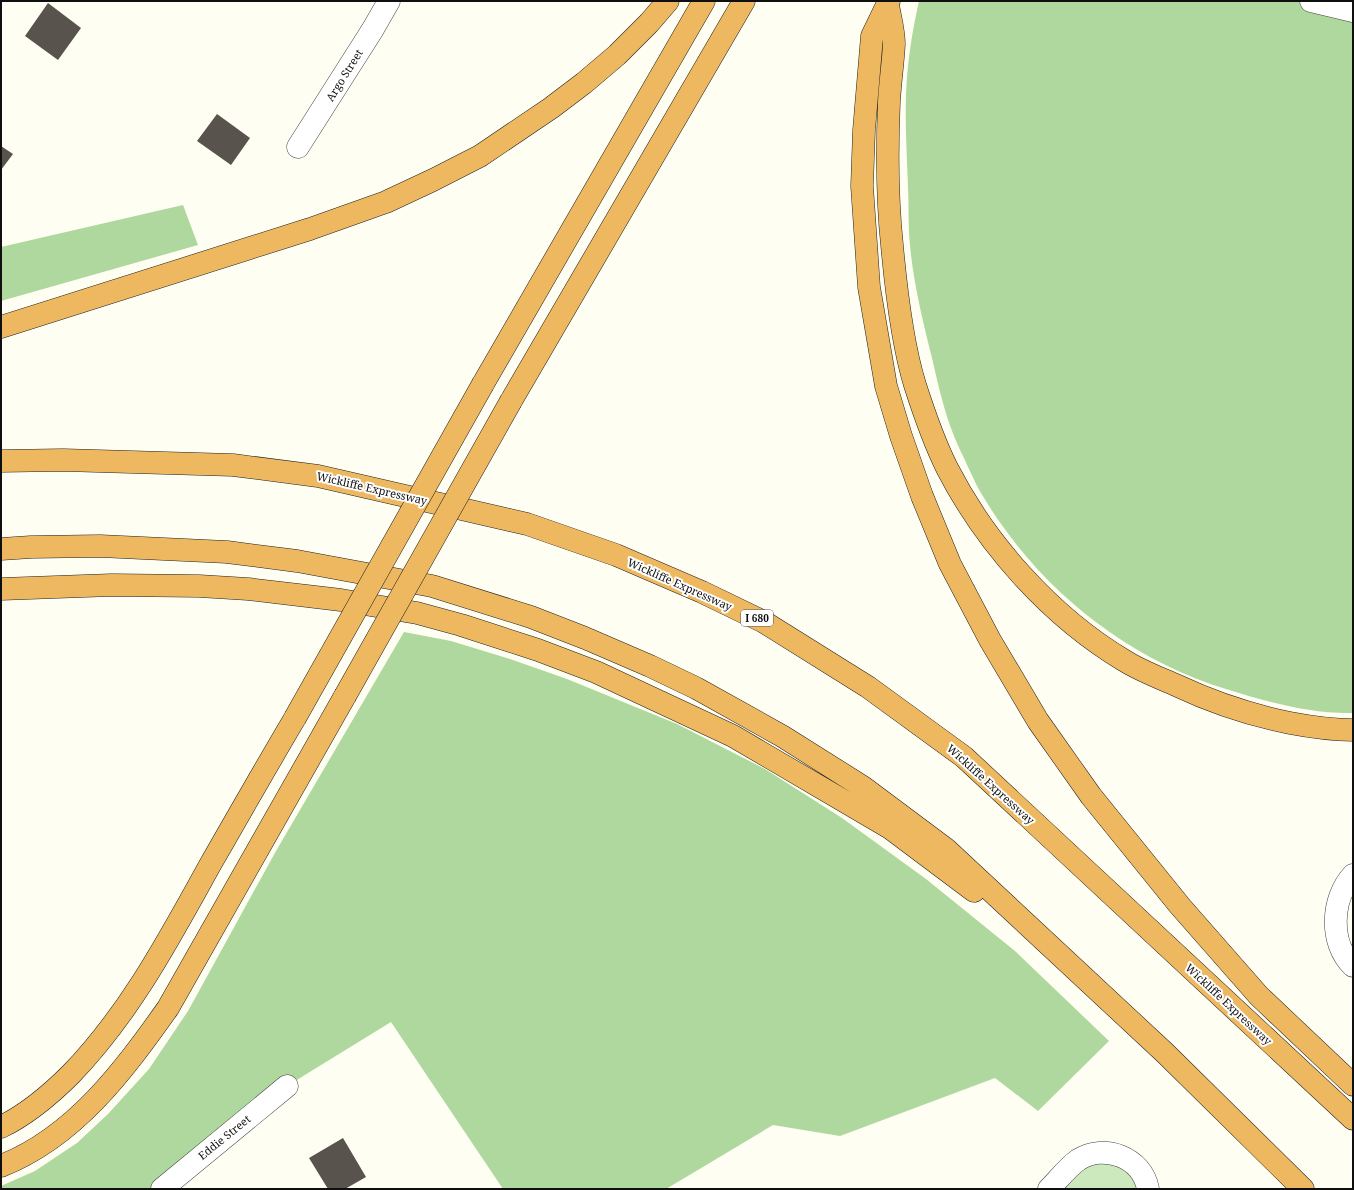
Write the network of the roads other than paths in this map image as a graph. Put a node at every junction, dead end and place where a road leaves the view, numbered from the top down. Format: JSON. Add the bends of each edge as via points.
{"nodes":[{"id":1,"x":389,"y":1,"type":"edge"},
{"id":2,"x":668,"y":1,"type":"edge"},
{"id":3,"x":704,"y":1,"type":"edge"},
{"id":4,"x":744,"y":1,"type":"edge"},
{"id":5,"x":1311,"y":1,"type":"edge"},
{"id":6,"x":889,"y":3,"type":"edge"},
{"id":7,"x":1353,"y":11,"type":"edge"},
{"id":8,"x":298,"y":147,"type":"dead end"},
{"id":9,"x":1,"y":327,"type":"edge"},
{"id":10,"x":1,"y":461,"type":"edge"},
{"id":11,"x":1,"y":549,"type":"edge"},
{"id":12,"x":1,"y":589,"type":"edge"},
{"id":13,"x":1353,"y":730,"type":"edge"},
{"id":14,"x":1353,"y":875,"type":"edge"},
{"id":15,"x":1030,"y":926,"type":"junction"},
{"id":16,"x":1353,"y":966,"type":"edge"},
{"id":17,"x":1353,"y":1085,"type":"edge"},
{"id":18,"x":287,"y":1086,"type":"dead end"},
{"id":19,"x":1353,"y":1119,"type":"edge"},
{"id":20,"x":1,"y":1127,"type":"edge"},
{"id":21,"x":1,"y":1166,"type":"edge"},
{"id":22,"x":162,"y":1189,"type":"edge"},
{"id":23,"x":1050,"y":1189,"type":"edge"},
{"id":24,"x":1148,"y":1189,"type":"edge"},
{"id":25,"x":1303,"y":1189,"type":"edge"}],
"edges":[{"from":1,"to":8,"type":"street","name":"Argo Street"},
{"from":2,"to":9,"type":"highway","via":[[649,24],[584,83],[480,156],[433,180],[386,202],[310,229]]},
{"from":3,"to":20,"type":"highway","bridge":true,"via":[[483,384],[162,951],[128,1005],[97,1046],[35,1106]]},
{"from":4,"to":21,"type":"highway","bridge":true,"via":[[511,400],[168,1008],[112,1083],[65,1127],[25,1154]]},
{"from":5,"to":7,"type":"street"},
{"from":6,"to":13,"type":"highway","via":[[894,41],[889,99],[889,194],[896,285],[915,384],[934,440],[963,496],[1006,556],[1050,603],[1075,627],[1125,661],[1203,698],[1232,708],[1314,727]]},
{"from":6,"to":17,"type":"highway","via":[[872,36],[864,130],[862,186],[869,287],[886,386],[922,496],[950,564],[990,640],[1038,721],[1091,796],[1180,906],[1259,996]]},
{"from":10,"to":19,"type":"highway","name":"Wickliffe Expressway","number":"I 680","via":[[63,460],[233,465],[318,476],[527,524],[616,555],[764,622],[868,687],[964,757]]},
{"from":11,"to":15,"type":"highway","via":[[108,546],[227,552],[297,561],[432,586],[531,617],[650,666],[696,688],[782,736],[863,787],[946,849]]},
{"from":12,"to":15,"type":"highway","via":[[112,585],[248,589],[340,600],[417,613],[461,625],[596,672],[733,736],[890,828],[970,889]]},
{"from":14,"to":16,"type":"street","via":[[1339,898],[1336,913],[1337,938]]},
{"from":15,"to":25,"type":"highway","via":[[1165,1053]]},
{"from":18,"to":22,"type":"street","name":"Eddie Street"},
{"from":23,"to":24,"type":"street","via":[[1077,1161],[1090,1154],[1103,1152],[1118,1155],[1131,1162],[1138,1168]]}]}
